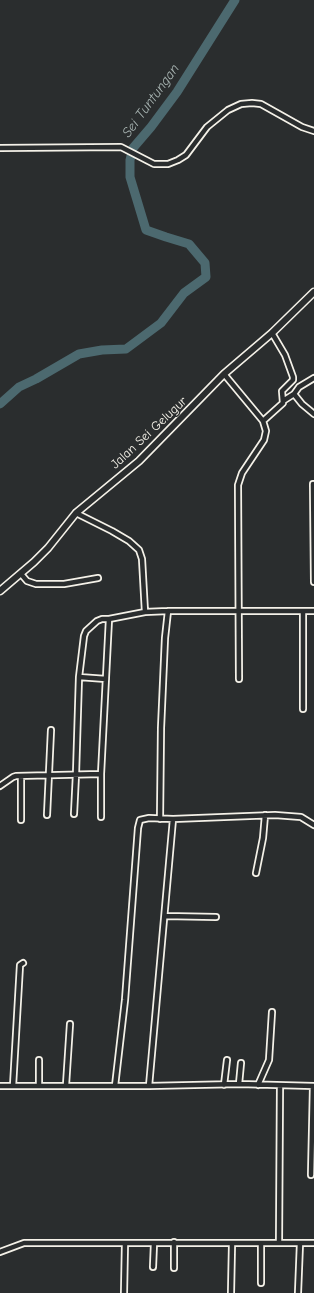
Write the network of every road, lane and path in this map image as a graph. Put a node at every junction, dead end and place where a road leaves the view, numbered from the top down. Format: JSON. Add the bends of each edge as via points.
{"nodes":[{"id":1,"x":314,"y":131,"type":"edge"},
{"id":2,"x":0,"y":148,"type":"edge"},
{"id":3,"x":314,"y":292,"type":"edge"},
{"id":4,"x":272,"y":333,"type":"junction"},
{"id":5,"x":224,"y":374,"type":"junction"},
{"id":6,"x":314,"y":378,"type":"edge"},
{"id":7,"x":294,"y":394,"type":"junction"},
{"id":8,"x":284,"y":401,"type":"junction"},
{"id":9,"x":314,"y":414,"type":"edge"},
{"id":10,"x":263,"y":421,"type":"junction"},
{"id":11,"x":313,"y":484,"type":"dead end"},
{"id":12,"x":76,"y":513,"type":"junction"},
{"id":13,"x":21,"y":574,"type":"junction"},
{"id":14,"x":98,"y":578,"type":"dead end"},
{"id":15,"x":314,"y":582,"type":"edge"},
{"id":16,"x":1,"y":587,"type":"edge"},
{"id":17,"x":168,"y":611,"type":"junction"},
{"id":18,"x":238,"y":611,"type":"junction"},
{"id":19,"x":302,"y":611,"type":"junction"},
{"id":20,"x":314,"y":611,"type":"edge"},
{"id":21,"x":145,"y":612,"type":"junction"},
{"id":22,"x":109,"y":619,"type":"junction"},
{"id":23,"x":78,"y":677,"type":"junction"},
{"id":24,"x":106,"y":679,"type":"junction"},
{"id":25,"x":239,"y":679,"type":"dead end"},
{"id":26,"x":303,"y":709,"type":"dead end"},
{"id":27,"x":51,"y":730,"type":"dead end"},
{"id":28,"x":76,"y":774,"type":"junction"},
{"id":29,"x":101,"y":774,"type":"junction"},
{"id":30,"x":48,"y":775,"type":"junction"},
{"id":31,"x":21,"y":776,"type":"junction"},
{"id":32,"x":0,"y":786,"type":"edge"},
{"id":33,"x":74,"y":814,"type":"dead end"},
{"id":34,"x":264,"y":815,"type":"junction"},
{"id":35,"x":48,"y":816,"type":"dead end"},
{"id":36,"x":101,"y":817,"type":"dead end"},
{"id":37,"x":160,"y":819,"type":"junction"},
{"id":38,"x":172,"y":819,"type":"junction"},
{"id":39,"x":21,"y":820,"type":"dead end"},
{"id":40,"x":314,"y":825,"type":"edge"},
{"id":41,"x":256,"y":873,"type":"dead end"},
{"id":42,"x":165,"y":916,"type":"junction"},
{"id":43,"x":216,"y":917,"type":"dead end"},
{"id":44,"x":23,"y":963,"type":"dead end"},
{"id":45,"x":272,"y":1012,"type":"dead end"},
{"id":46,"x":70,"y":1024,"type":"dead end"},
{"id":47,"x":39,"y":1060,"type":"dead end"},
{"id":48,"x":227,"y":1060,"type":"dead end"},
{"id":49,"x":241,"y":1063,"type":"dead end"},
{"id":50,"x":239,"y":1084,"type":"junction"},
{"id":51,"x":39,"y":1085,"type":"junction"},
{"id":52,"x":66,"y":1085,"type":"junction"},
{"id":53,"x":224,"y":1085,"type":"junction"},
{"id":54,"x":258,"y":1085,"type":"junction"},
{"id":55,"x":0,"y":1086,"type":"edge"},
{"id":56,"x":13,"y":1086,"type":"junction"},
{"id":57,"x":115,"y":1086,"type":"junction"},
{"id":58,"x":149,"y":1086,"type":"junction"},
{"id":59,"x":280,"y":1086,"type":"junction"},
{"id":60,"x":314,"y":1086,"type":"edge"},
{"id":61,"x":311,"y":1175,"type":"dead end"},
{"id":62,"x":174,"y":1242,"type":"junction"},
{"id":63,"x":125,"y":1243,"type":"junction"},
{"id":64,"x":154,"y":1243,"type":"junction"},
{"id":65,"x":261,"y":1243,"type":"junction"},
{"id":66,"x":279,"y":1243,"type":"junction"},
{"id":67,"x":300,"y":1243,"type":"junction"},
{"id":68,"x":314,"y":1243,"type":"edge"},
{"id":69,"x":232,"y":1244,"type":"junction"},
{"id":70,"x":0,"y":1252,"type":"edge"},
{"id":71,"x":153,"y":1267,"type":"dead end"},
{"id":72,"x":174,"y":1268,"type":"dead end"},
{"id":73,"x":261,"y":1283,"type":"dead end"},
{"id":74,"x":124,"y":1293,"type":"edge"},
{"id":75,"x":231,"y":1293,"type":"edge"},
{"id":76,"x":298,"y":1293,"type":"edge"}],
"edges":[{"from":1,"to":2,"type":"street","via":[[261,104],[252,102],[228,110],[207,127],[186,155],[163,165],[116,147]]},
{"from":3,"to":4,"type":"main road","name":"Jalan Sei Gelugur"},
{"from":4,"to":5,"type":"main road","name":"Jalan Sei Gelugur"},
{"from":4,"to":8,"type":"street","via":[[293,377],[282,391]]},
{"from":5,"to":10,"type":"street"},
{"from":5,"to":12,"type":"main road","name":"Jalan Sei Gelugur","via":[[138,461]]},
{"from":6,"to":7,"type":"street","via":[[299,387]]},
{"from":7,"to":8,"type":"street"},
{"from":7,"to":9,"type":"street"},
{"from":8,"to":10,"type":"street"},
{"from":10,"to":18,"type":"street","via":[[266,432],[264,440],[242,473],[238,485]]},
{"from":11,"to":15,"type":"street"},
{"from":12,"to":13,"type":"main road","name":"Jalan Sei Gelugur","via":[[48,548]]},
{"from":12,"to":21,"type":"street","via":[[112,530],[139,550],[142,559]]},
{"from":13,"to":14,"type":"street","via":[[27,581],[36,584],[64,584]]},
{"from":13,"to":16,"type":"main road","name":"Jalan Sei Gelugur"},
{"from":17,"to":18,"type":"street"},
{"from":17,"to":21,"type":"street"},
{"from":17,"to":37,"type":"street","via":[[161,728]]},
{"from":18,"to":19,"type":"street"},
{"from":18,"to":25,"type":"street"},
{"from":19,"to":20,"type":"street"},
{"from":19,"to":26,"type":"street"},
{"from":21,"to":22,"type":"street"},
{"from":22,"to":23,"type":"street","via":[[97,621],[86,631]]},
{"from":22,"to":24,"type":"street"},
{"from":23,"to":24,"type":"street"},
{"from":23,"to":28,"type":"street"},
{"from":24,"to":29,"type":"street"},
{"from":27,"to":30,"type":"street"},
{"from":28,"to":29,"type":"street"},
{"from":28,"to":30,"type":"street"},
{"from":28,"to":33,"type":"street"},
{"from":29,"to":36,"type":"street"},
{"from":30,"to":31,"type":"street"},
{"from":30,"to":35,"type":"street"},
{"from":31,"to":32,"type":"street","via":[[13,777]]},
{"from":31,"to":39,"type":"street"},
{"from":34,"to":38,"type":"street"},
{"from":34,"to":40,"type":"street","via":[[301,817]]},
{"from":34,"to":41,"type":"street","via":[[263,838]]},
{"from":37,"to":38,"type":"street"},
{"from":37,"to":57,"type":"street","via":[[143,819],[139,822],[125,1000]]},
{"from":38,"to":42,"type":"street"},
{"from":42,"to":43,"type":"street"},
{"from":42,"to":58,"type":"street"},
{"from":44,"to":56,"type":"street","via":[[20,965]]},
{"from":45,"to":54,"type":"street","via":[[269,1060]]},
{"from":46,"to":52,"type":"street"},
{"from":47,"to":51,"type":"street"},
{"from":48,"to":53,"type":"street"},
{"from":49,"to":50,"type":"street"},
{"from":50,"to":53,"type":"street"},
{"from":50,"to":54,"type":"street"},
{"from":51,"to":52,"type":"street"},
{"from":51,"to":56,"type":"street"},
{"from":52,"to":57,"type":"street"},
{"from":53,"to":58,"type":"street"},
{"from":54,"to":59,"type":"street"},
{"from":55,"to":56,"type":"street"},
{"from":57,"to":58,"type":"street"},
{"from":59,"to":60,"type":"street"},
{"from":59,"to":66,"type":"street"},
{"from":60,"to":61,"type":"street"},
{"from":62,"to":64,"type":"street"},
{"from":62,"to":69,"type":"street"},
{"from":62,"to":72,"type":"street"},
{"from":63,"to":64,"type":"street"},
{"from":63,"to":70,"type":"street","via":[[24,1243]]},
{"from":63,"to":74,"type":"street"},
{"from":64,"to":71,"type":"street"},
{"from":65,"to":66,"type":"street"},
{"from":65,"to":69,"type":"street"},
{"from":65,"to":73,"type":"street"},
{"from":66,"to":67,"type":"street"},
{"from":67,"to":68,"type":"street"},
{"from":67,"to":76,"type":"street"},
{"from":69,"to":75,"type":"street"}]}
